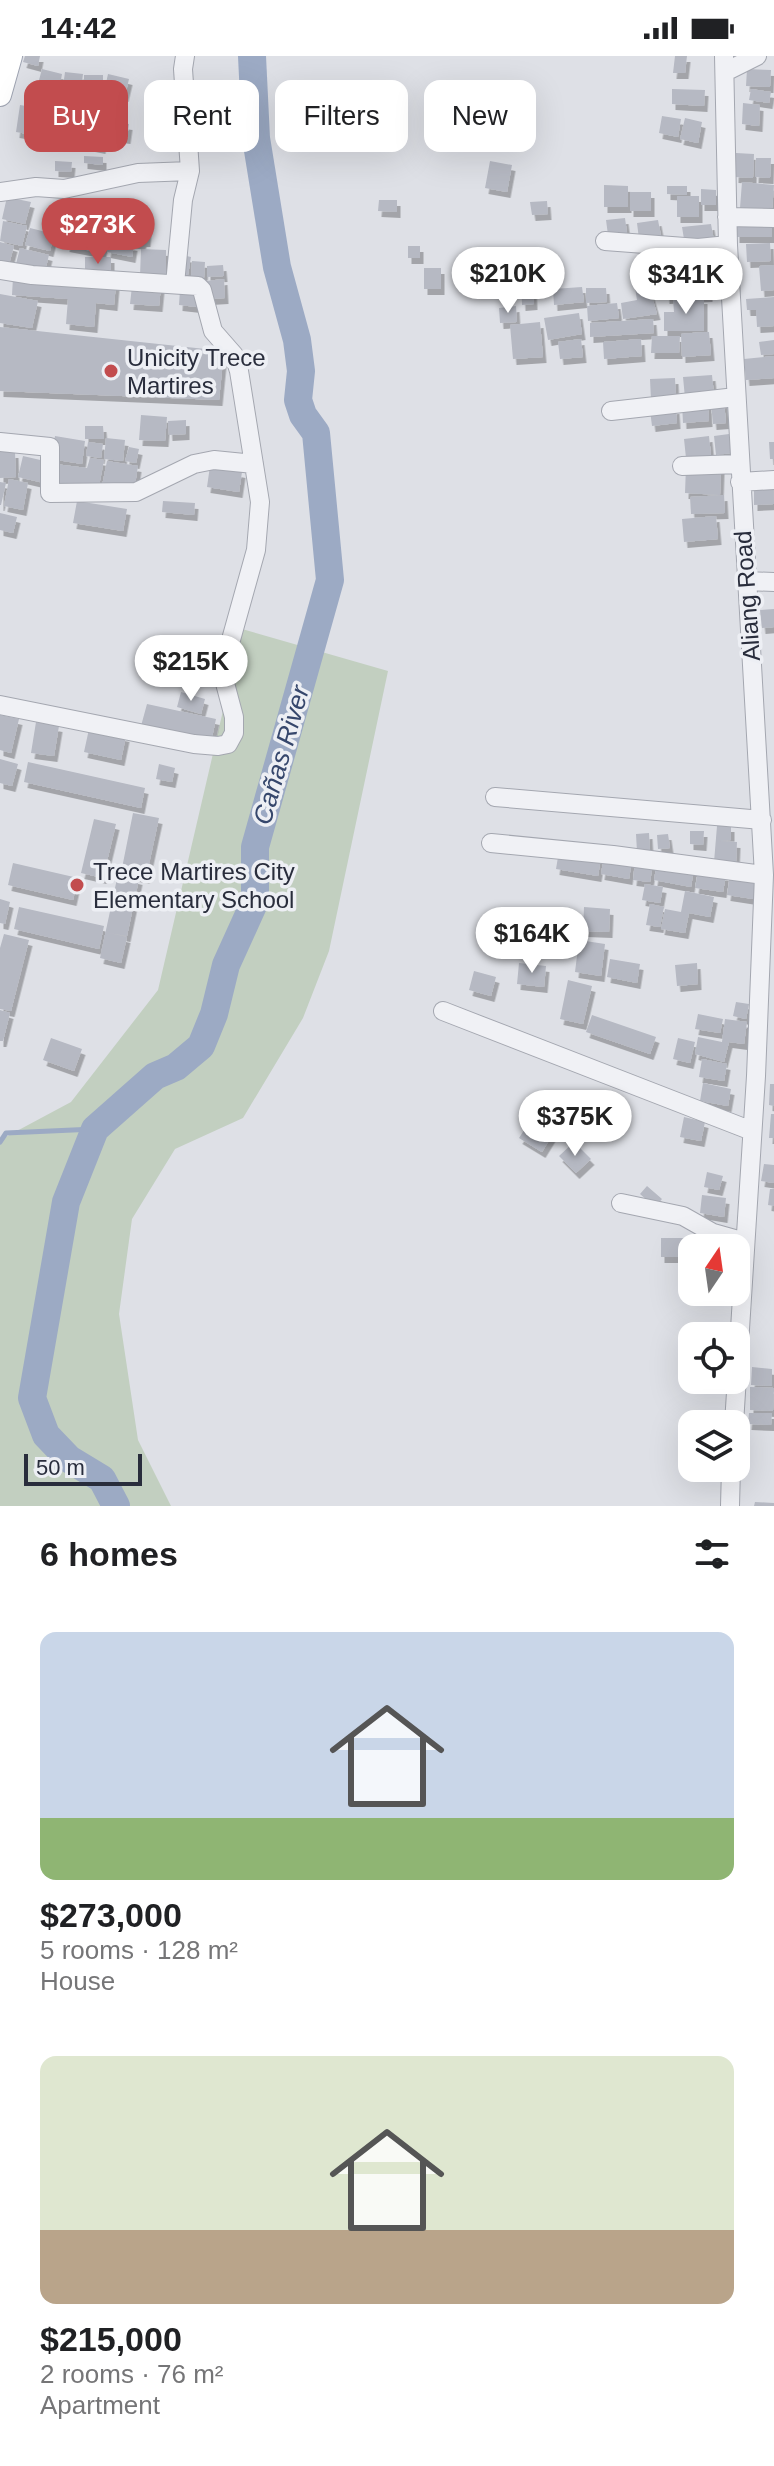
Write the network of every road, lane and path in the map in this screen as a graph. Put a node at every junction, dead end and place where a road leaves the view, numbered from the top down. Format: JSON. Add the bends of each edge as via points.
{"nodes":[{"id":1,"x":185,"y":56,"type":"edge"},
{"id":2,"x":757,"y":56,"type":"edge"},
{"id":3,"x":6,"y":60,"type":"edge"},
{"id":4,"x":724,"y":64,"type":"edge"},
{"id":5,"x":0,"y":95,"type":"edge"},
{"id":6,"x":190,"y":171,"type":"junction"},
{"id":7,"x":0,"y":192,"type":"edge"},
{"id":8,"x":727,"y":217,"type":"junction"},
{"id":9,"x":774,"y":218,"type":"edge"},
{"id":10,"x":605,"y":241,"type":"dead end"},
{"id":11,"x":728,"y":245,"type":"junction"},
{"id":12,"x":0,"y":270,"type":"edge"},
{"id":13,"x":175,"y":284,"type":"junction"},
{"id":14,"x":736,"y":397,"type":"junction"},
{"id":15,"x":611,"y":411,"type":"dead end"},
{"id":16,"x":0,"y":442,"type":"edge"},
{"id":17,"x":254,"y":464,"type":"junction"},
{"id":18,"x":682,"y":466,"type":"dead end"},
{"id":19,"x":740,"y":473,"type":"junction"},
{"id":20,"x":774,"y":480,"type":"edge"},
{"id":21,"x":746,"y":581,"type":"junction"},
{"id":22,"x":774,"y":582,"type":"edge"},
{"id":23,"x":0,"y":705,"type":"edge"},
{"id":24,"x":495,"y":797,"type":"dead end"},
{"id":25,"x":762,"y":820,"type":"junction"},
{"id":26,"x":491,"y":843,"type":"dead end"},
{"id":27,"x":764,"y":875,"type":"junction"},
{"id":28,"x":443,"y":1011,"type":"dead end"},
{"id":29,"x":765,"y":1077,"type":"edge"},
{"id":30,"x":752,"y":1131,"type":"junction"},
{"id":31,"x":621,"y":1203,"type":"dead end"},
{"id":32,"x":717,"y":1234,"type":"edge"},
{"id":33,"x":746,"y":1234,"type":"edge"},
{"id":34,"x":741,"y":1306,"type":"edge"},
{"id":35,"x":735,"y":1410,"type":"edge"},
{"id":36,"x":731,"y":1482,"type":"edge"},
{"id":37,"x":730,"y":1506,"type":"edge"}],
"edges":[{"from":1,"to":6,"type":"street"},
{"from":2,"to":4,"type":"street"},
{"from":3,"to":5,"type":"main road"},
{"from":4,"to":8,"type":"street","name":"Aliang Road"},
{"from":6,"to":7,"type":"street","via":[[138,173],[64,189]]},
{"from":6,"to":13,"type":"street"},
{"from":8,"to":9,"type":"street"},
{"from":8,"to":11,"type":"street","name":"Aliang Road"},
{"from":10,"to":11,"type":"street"},
{"from":11,"to":14,"type":"street","name":"Aliang Road"},
{"from":12,"to":13,"type":"street"},
{"from":13,"to":17,"type":"street","via":[[202,290],[213,331],[234,355]]},
{"from":14,"to":15,"type":"street"},
{"from":14,"to":19,"type":"street","name":"Aliang Road"},
{"from":16,"to":17,"type":"street","via":[[50,447],[50,493],[136,492],[194,464]]},
{"from":17,"to":23,"type":"street","via":[[260,502],[256,550],[222,672],[234,717],[228,744],[194,744]]},
{"from":18,"to":19,"type":"street"},
{"from":19,"to":20,"type":"street"},
{"from":19,"to":21,"type":"street","name":"Aliang Road"},
{"from":21,"to":22,"type":"street"},
{"from":21,"to":25,"type":"street","name":"Aliang Road"},
{"from":24,"to":25,"type":"street"},
{"from":25,"to":27,"type":"street","name":"Aliang Road"},
{"from":26,"to":27,"type":"street"},
{"from":27,"to":29,"type":"street","name":"Aliang Road"},
{"from":28,"to":30,"type":"street"},
{"from":29,"to":30,"type":"street","name":"Aliang Road"},
{"from":30,"to":33,"type":"street","name":"Aliang Road"},
{"from":31,"to":32,"type":"street","via":[[683,1216]]},
{"from":34,"to":35,"type":"street","name":"Aliang Road"},
{"from":36,"to":37,"type":"street"}]}
